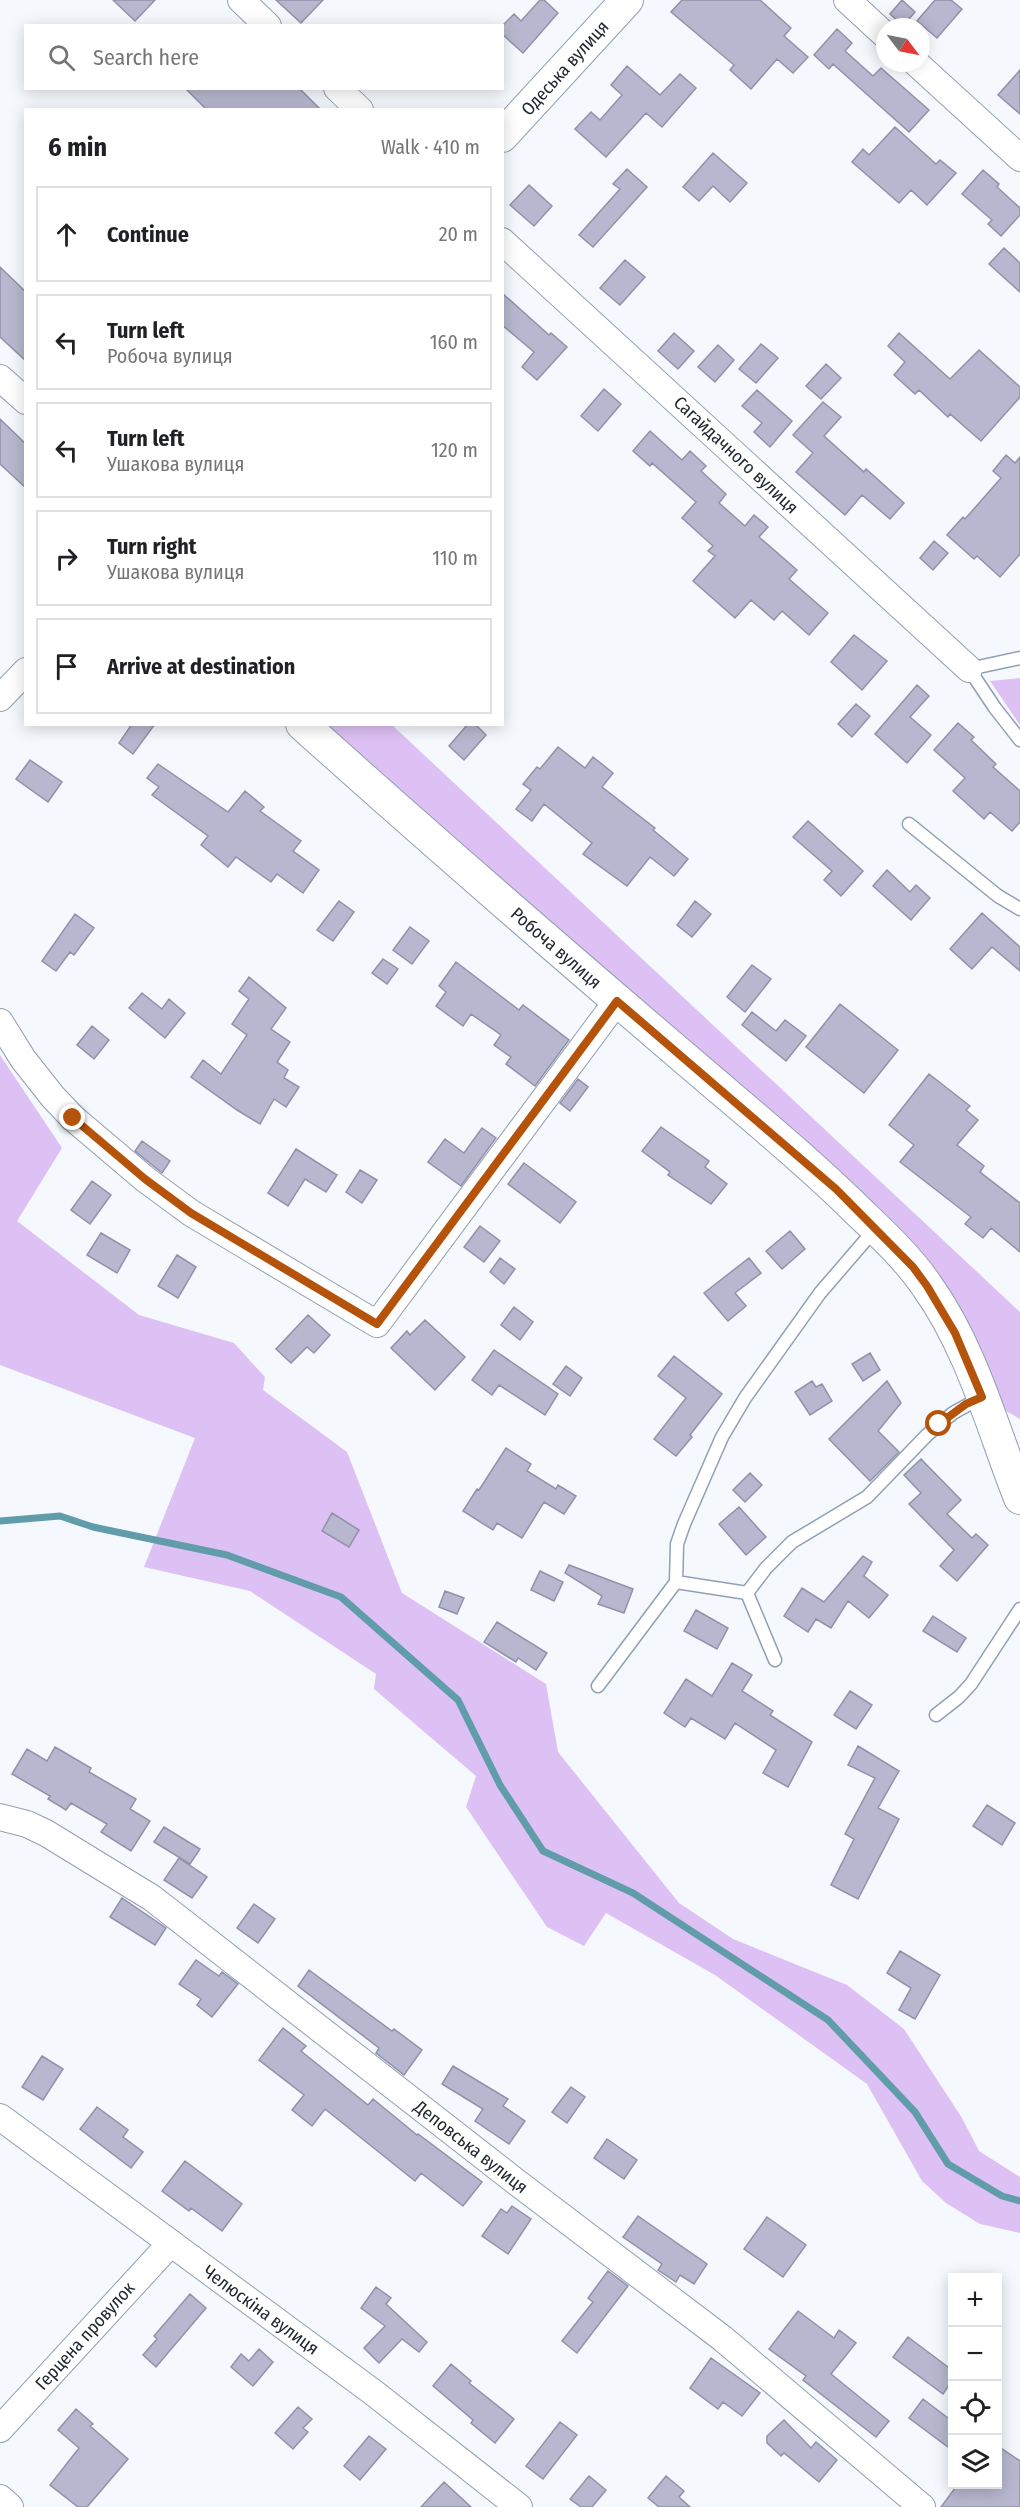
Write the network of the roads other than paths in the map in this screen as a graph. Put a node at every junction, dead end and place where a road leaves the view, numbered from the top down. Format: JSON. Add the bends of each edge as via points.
{"nodes":[{"id":1,"x":241,"y":0,"type":"edge"},
{"id":2,"x":627,"y":0,"type":"edge"},
{"id":3,"x":847,"y":0,"type":"edge"},
{"id":4,"x":266,"y":24,"type":"edge"},
{"id":5,"x":876,"y":27,"type":"edge"},
{"id":6,"x":926,"y":72,"type":"edge"},
{"id":7,"x":339,"y":90,"type":"edge"},
{"id":8,"x":358,"y":108,"type":"edge"},
{"id":9,"x":504,"y":134,"type":"edge"},
{"id":10,"x":1020,"y":158,"type":"edge"},
{"id":11,"x":504,"y":243,"type":"edge"},
{"id":12,"x":0,"y":378,"type":"edge"},
{"id":13,"x":24,"y":399,"type":"edge"},
{"id":14,"x":1020,"y":658,"type":"edge"},
{"id":15,"x":969,"y":669,"type":"junction"},
{"id":16,"x":24,"y":673,"type":"edge"},
{"id":17,"x":0,"y":698,"type":"edge"},
{"id":18,"x":304,"y":726,"type":"edge"},
{"id":19,"x":1020,"y":740,"type":"edge"},
{"id":20,"x":909,"y":824,"type":"dead end"},
{"id":21,"x":1020,"y":909,"type":"edge"},
{"id":22,"x":617,"y":1001,"type":"junction"},
{"id":23,"x":0,"y":1022,"type":"edge"},
{"id":24,"x":876,"y":1228,"type":"junction"},
{"id":25,"x":982,"y":1397,"type":"junction"},
{"id":26,"x":1013,"y":1458,"type":"edge"},
{"id":27,"x":1020,"y":1498,"type":"edge"},
{"id":28,"x":676,"y":1582,"type":"junction"},
{"id":29,"x":747,"y":1593,"type":"junction"},
{"id":30,"x":1020,"y":1609,"type":"edge"},
{"id":31,"x":775,"y":1660,"type":"dead end"},
{"id":32,"x":598,"y":1686,"type":"dead end"},
{"id":33,"x":936,"y":1715,"type":"dead end"},
{"id":34,"x":0,"y":1817,"type":"edge"},
{"id":35,"x":0,"y":2116,"type":"edge"},
{"id":36,"x":171,"y":2243,"type":"junction"},
{"id":37,"x":0,"y":2429,"type":"edge"},
{"id":38,"x":0,"y":2498,"type":"edge"},
{"id":39,"x":10,"y":2507,"type":"edge"},
{"id":40,"x":519,"y":2507,"type":"edge"},
{"id":41,"x":922,"y":2507,"type":"edge"}],
"edges":[{"from":1,"to":4,"type":"street"},
{"from":2,"to":9,"type":"street","name":"Одеська вулиця"},
{"from":3,"to":5,"type":"street"},
{"from":6,"to":10,"type":"street"},
{"from":7,"to":8,"type":"street"},
{"from":11,"to":15,"type":"street","name":"Сагайдачного вулиця"},
{"from":12,"to":13,"type":"street"},
{"from":14,"to":15,"type":"lane"},
{"from":15,"to":19,"type":"lane"},
{"from":16,"to":17,"type":"street"},
{"from":18,"to":22,"type":"street","name":"Робоча вулиця"},
{"from":20,"to":21,"type":"lane","via":[[998,896]]},
{"from":22,"to":23,"type":"street","via":[[377,1324],[191,1213],[145,1179],[53,1097]]},
{"from":22,"to":24,"type":"street","name":"Робоча вулиця"},
{"from":24,"to":25,"type":"street","name":"Робоча вулиця","via":[[913,1267],[944,1311]]},
{"from":24,"to":28,"type":"lane","via":[[796,1323],[722,1437],[677,1544]]},
{"from":25,"to":26,"type":"street","name":"Робоча вулиця"},
{"from":25,"to":29,"type":"lane","via":[[952,1413],[867,1497],[792,1542]]},
{"from":26,"to":27,"type":"street","name":"Робоча вулиця"},
{"from":28,"to":29,"type":"lane"},
{"from":28,"to":32,"type":"lane"},
{"from":29,"to":31,"type":"lane"},
{"from":30,"to":33,"type":"lane","via":[[971,1684]]},
{"from":34,"to":41,"type":"street","name":"Деповська вулиця","via":[[46,1833],[152,1898],[731,2346]]},
{"from":35,"to":36,"type":"street","name":"Челюскіна вулиця"},
{"from":36,"to":37,"type":"street","name":"Герцена провулок"},
{"from":36,"to":40,"type":"street","name":"Челюскіна вулиця","via":[[374,2393]]},
{"from":38,"to":39,"type":"street"}]}
